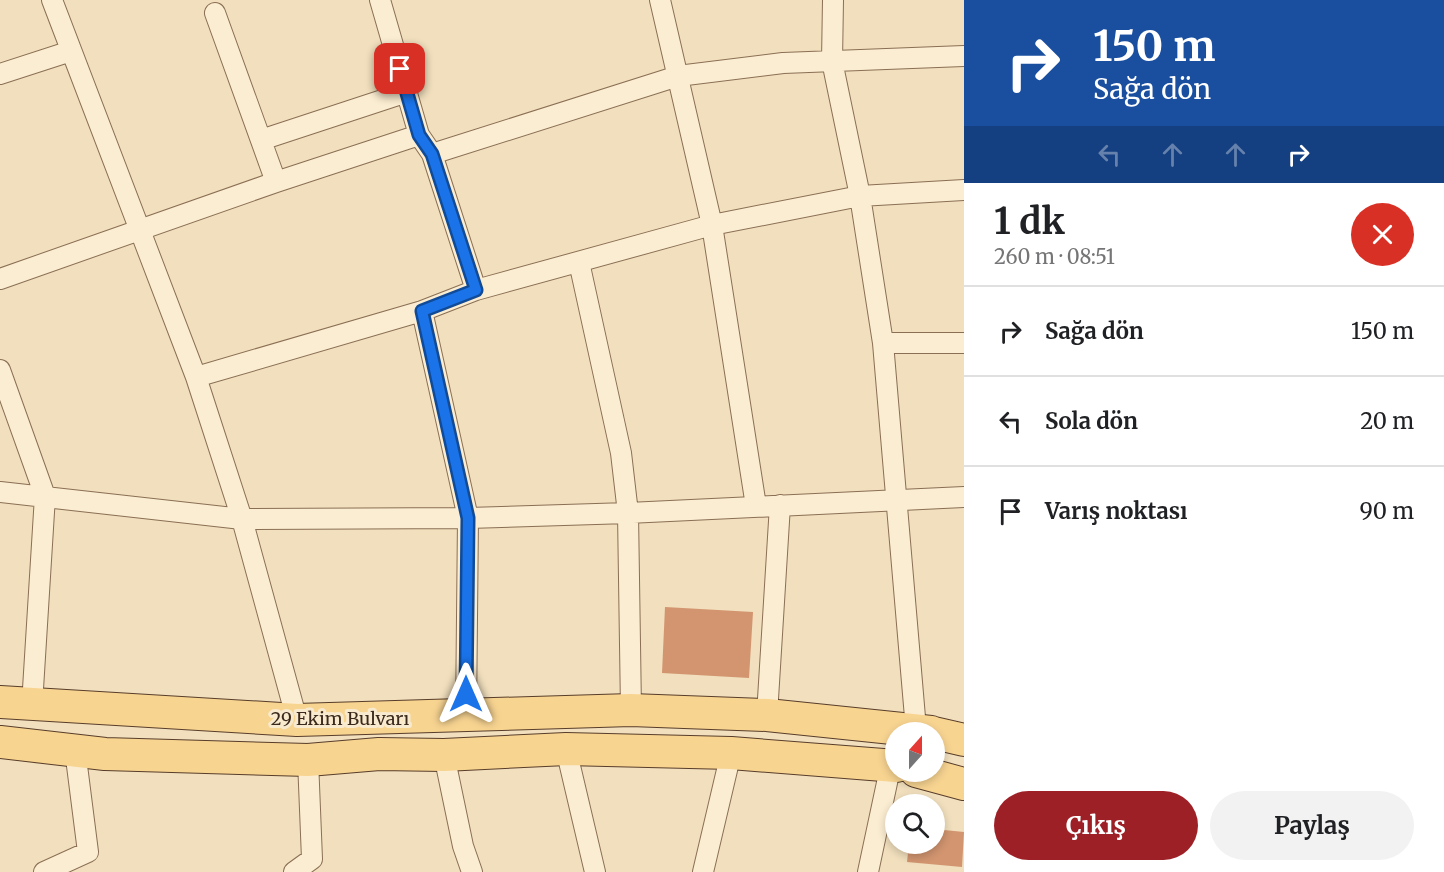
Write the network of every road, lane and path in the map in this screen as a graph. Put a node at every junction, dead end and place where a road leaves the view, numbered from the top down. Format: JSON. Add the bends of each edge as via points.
{"nodes":[{"id":1,"x":52,"y":0,"type":"edge"},
{"id":2,"x":380,"y":0,"type":"edge"},
{"id":3,"x":660,"y":0,"type":"edge"},
{"id":4,"x":833,"y":0,"type":"edge"},
{"id":5,"x":215,"y":12,"type":"dead end"},
{"id":6,"x":71,"y":51,"type":"junction"},
{"id":7,"x":964,"y":56,"type":"edge"},
{"id":8,"x":832,"y":61,"type":"junction"},
{"id":9,"x":0,"y":74,"type":"edge"},
{"id":10,"x":678,"y":76,"type":"junction"},
{"id":11,"x":407,"y":92,"type":"junction"},
{"id":12,"x":419,"y":135,"type":"junction"},
{"id":13,"x":261,"y":140,"type":"junction"},
{"id":14,"x":432,"y":154,"type":"junction"},
{"id":15,"x":276,"y":182,"type":"junction"},
{"id":16,"x":964,"y":190,"type":"edge"},
{"id":17,"x":860,"y":196,"type":"junction"},
{"id":18,"x":712,"y":225,"type":"junction"},
{"id":19,"x":140,"y":230,"type":"junction"},
{"id":20,"x":579,"y":262,"type":"junction"},
{"id":21,"x":0,"y":279,"type":"edge"},
{"id":22,"x":476,"y":290,"type":"junction"},
{"id":23,"x":422,"y":311,"type":"junction"},
{"id":24,"x":883,"y":343,"type":"junction"},
{"id":25,"x":964,"y":343,"type":"edge"},
{"id":26,"x":0,"y":370,"type":"edge"},
{"id":27,"x":196,"y":378,"type":"junction"},
{"id":28,"x":0,"y":492,"type":"edge"},
{"id":29,"x":45,"y":496,"type":"junction"},
{"id":30,"x":964,"y":497,"type":"edge"},
{"id":31,"x":895,"y":499,"type":"junction"},
{"id":32,"x":780,"y":505,"type":"junction"},
{"id":33,"x":756,"y":506,"type":"junction"},
{"id":34,"x":628,"y":513,"type":"junction"},
{"id":35,"x":468,"y":518,"type":"junction"},
{"id":36,"x":242,"y":519,"type":"junction"},
{"id":37,"x":0,"y":702,"type":"edge"},
{"id":38,"x":32,"y":705,"type":"junction"},
{"id":39,"x":631,"y":710,"type":"junction"},
{"id":40,"x":767,"y":715,"type":"junction"},
{"id":41,"x":466,"y":716,"type":"junction"},
{"id":42,"x":297,"y":720,"type":"junction"},
{"id":43,"x":926,"y":722,"type":"edge"},
{"id":44,"x":885,"y":727,"type":"edge"},
{"id":45,"x":945,"y":735,"type":"edge"},
{"id":46,"x":964,"y":740,"type":"edge"},
{"id":47,"x":0,"y":742,"type":"edge"},
{"id":48,"x":566,"y":749,"type":"junction"},
{"id":49,"x":75,"y":750,"type":"junction"},
{"id":50,"x":731,"y":753,"type":"junction"},
{"id":51,"x":444,"y":755,"type":"junction"},
{"id":52,"x":308,"y":759,"type":"junction"},
{"id":53,"x":885,"y":766,"type":"edge"},
{"id":54,"x":945,"y":775,"type":"edge"},
{"id":55,"x":964,"y":778,"type":"edge"},
{"id":56,"x":945,"y":779,"type":"edge"},
{"id":57,"x":901,"y":782,"type":"edge"},
{"id":58,"x":964,"y":784,"type":"edge"},
{"id":59,"x":315,"y":865,"type":"edge"},
{"id":60,"x":44,"y":872,"type":"edge"},
{"id":61,"x":294,"y":872,"type":"edge"},
{"id":62,"x":472,"y":872,"type":"edge"},
{"id":63,"x":595,"y":872,"type":"edge"},
{"id":64,"x":703,"y":872,"type":"edge"},
{"id":65,"x":868,"y":872,"type":"edge"}],
"edges":[{"from":1,"to":6,"type":"street"},
{"from":2,"to":11,"type":"street"},
{"from":3,"to":10,"type":"street"},
{"from":4,"to":8,"type":"street"},
{"from":5,"to":13,"type":"street"},
{"from":6,"to":9,"type":"street"},
{"from":6,"to":19,"type":"street"},
{"from":7,"to":8,"type":"street"},
{"from":8,"to":10,"type":"street"},
{"from":8,"to":17,"type":"street"},
{"from":10,"to":14,"type":"street"},
{"from":10,"to":18,"type":"street"},
{"from":11,"to":12,"type":"street"},
{"from":11,"to":13,"type":"street"},
{"from":12,"to":14,"type":"street"},
{"from":12,"to":15,"type":"street"},
{"from":13,"to":15,"type":"street"},
{"from":14,"to":22,"type":"street"},
{"from":15,"to":19,"type":"street"},
{"from":16,"to":17,"type":"street"},
{"from":17,"to":18,"type":"street"},
{"from":17,"to":24,"type":"street"},
{"from":18,"to":20,"type":"street"},
{"from":18,"to":33,"type":"street"},
{"from":19,"to":21,"type":"street"},
{"from":19,"to":27,"type":"street"},
{"from":20,"to":22,"type":"street"},
{"from":20,"to":34,"type":"street","via":[[621,453]]},
{"from":22,"to":23,"type":"street"},
{"from":23,"to":27,"type":"street"},
{"from":23,"to":35,"type":"street"},
{"from":24,"to":25,"type":"street"},
{"from":24,"to":31,"type":"street"},
{"from":26,"to":29,"type":"street"},
{"from":27,"to":36,"type":"street"},
{"from":28,"to":29,"type":"street"},
{"from":29,"to":36,"type":"street"},
{"from":29,"to":38,"type":"street"},
{"from":30,"to":31,"type":"street"},
{"from":31,"to":32,"type":"street"},
{"from":31,"to":43,"type":"street"},
{"from":32,"to":33,"type":"street"},
{"from":32,"to":40,"type":"street"},
{"from":33,"to":34,"type":"street"},
{"from":34,"to":35,"type":"street"},
{"from":34,"to":39,"type":"street"},
{"from":35,"to":36,"type":"street"},
{"from":35,"to":41,"type":"street"},
{"from":36,"to":42,"type":"street"},
{"from":37,"to":38,"type":"main road","name":"29 Ekim Bulvarı"},
{"from":38,"to":42,"type":"main road","name":"29 Ekim Bulvarı"},
{"from":39,"to":40,"type":"main road","name":"29 Ekim Bulvarı"},
{"from":39,"to":41,"type":"main road","name":"29 Ekim Bulvarı"},
{"from":40,"to":44,"type":"main road","name":"29 Ekim Bulvarı"},
{"from":41,"to":42,"type":"main road","name":"29 Ekim Bulvarı"},
{"from":45,"to":46,"type":"main road","name":"29 Ekim Bulvarı"},
{"from":47,"to":49,"type":"main road","name":"29 Ekim Bulvarı"},
{"from":48,"to":50,"type":"main road","name":"29 Ekim Bulvarı"},
{"from":48,"to":51,"type":"main road","name":"29 Ekim Bulvarı"},
{"from":48,"to":63,"type":"street"},
{"from":49,"to":52,"type":"main road","name":"29 Ekim Bulvarı"},
{"from":49,"to":60,"type":"street","via":[[88,852]]},
{"from":50,"to":53,"type":"main road","name":"29 Ekim Bulvarı"},
{"from":50,"to":64,"type":"street"},
{"from":51,"to":52,"type":"main road","name":"29 Ekim Bulvarı"},
{"from":51,"to":62,"type":"street"},
{"from":52,"to":59,"type":"street"},
{"from":54,"to":55,"type":"main road"},
{"from":56,"to":58,"type":"main road","name":"29 Ekim Bulvarı"},
{"from":57,"to":65,"type":"street"},
{"from":59,"to":61,"type":"street"}]}
